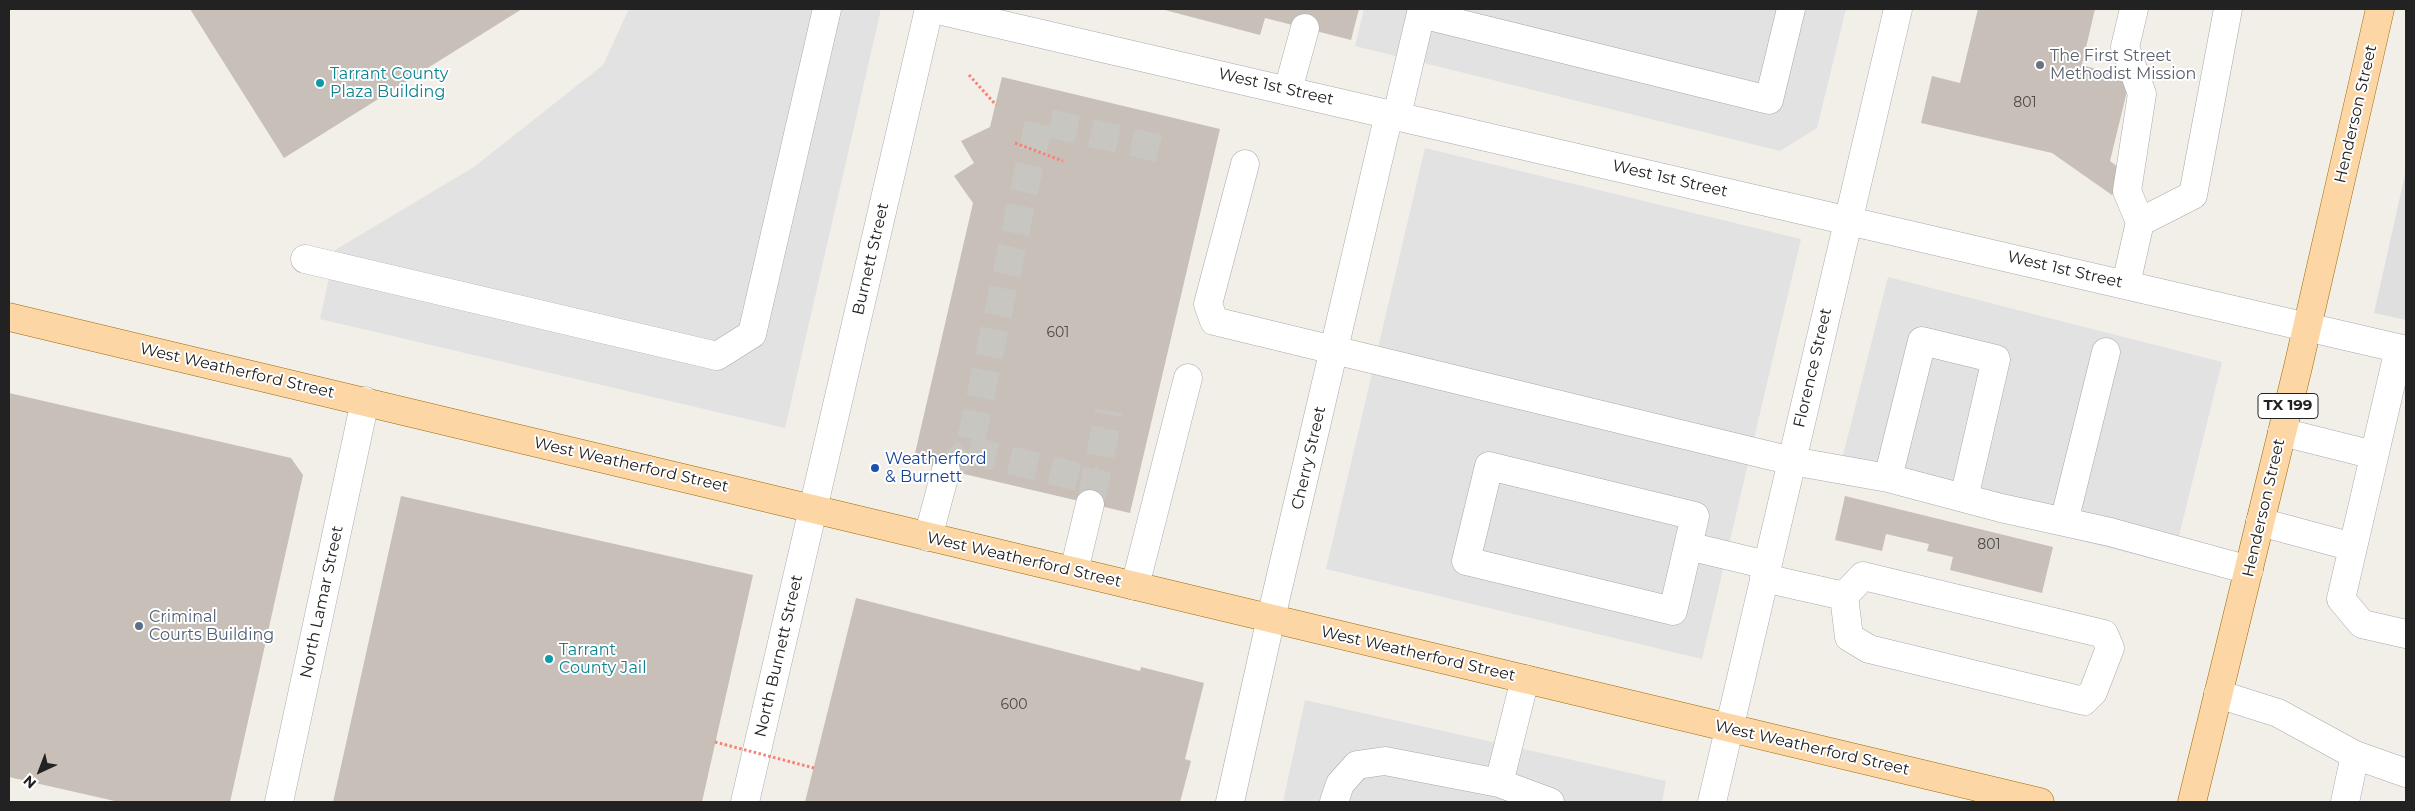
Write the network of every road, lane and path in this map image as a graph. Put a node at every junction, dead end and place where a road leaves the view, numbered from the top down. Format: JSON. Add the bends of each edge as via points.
{"nodes":[{"id":1,"x":827,"y":9,"type":"edge"},
{"id":2,"x":929,"y":9,"type":"edge"},
{"id":3,"x":934,"y":9,"type":"edge"},
{"id":4,"x":1898,"y":9,"type":"edge"},
{"id":5,"x":2134,"y":9,"type":"edge"},
{"id":6,"x":2228,"y":9,"type":"edge"},
{"id":7,"x":2380,"y":9,"type":"edge"},
{"id":8,"x":1791,"y":11,"type":"edge"},
{"id":9,"x":1422,"y":12,"type":"edge"},
{"id":10,"x":1305,"y":28,"type":"dead end"},
{"id":11,"x":969,"y":75,"type":"dead end"},
{"id":12,"x":1288,"y":90,"type":"junction"},
{"id":13,"x":996,"y":106,"type":"dead end"},
{"id":14,"x":1393,"y":115,"type":"junction"},
{"id":15,"x":1015,"y":143,"type":"dead end"},
{"id":16,"x":1063,"y":161,"type":"dead end"},
{"id":17,"x":1245,"y":164,"type":"dead end"},
{"id":18,"x":1848,"y":220,"type":"junction"},
{"id":19,"x":2140,"y":222,"type":"junction"},
{"id":20,"x":305,"y":260,"type":"dead end"},
{"id":21,"x":2126,"y":284,"type":"junction"},
{"id":22,"x":9,"y":317,"type":"edge"},
{"id":23,"x":2306,"y":328,"type":"junction"},
{"id":24,"x":2402,"y":350,"type":"edge"},
{"id":25,"x":1334,"y":351,"type":"junction"},
{"id":26,"x":2106,"y":352,"type":"dead end"},
{"id":27,"x":1188,"y":378,"type":"dead end"},
{"id":28,"x":365,"y":402,"type":"junction"},
{"id":29,"x":2282,"y":432,"type":"junction"},
{"id":30,"x":2374,"y":455,"type":"junction"},
{"id":31,"x":1792,"y":461,"type":"junction"},
{"id":32,"x":946,"y":470,"type":"tunnel mouth"},
{"id":33,"x":1888,"y":478,"type":"junction"},
{"id":34,"x":1964,"y":498,"type":"junction"},
{"id":35,"x":1090,"y":504,"type":"tunnel mouth"},
{"id":36,"x":813,"y":509,"type":"junction"},
{"id":37,"x":2064,"y":522,"type":"junction"},
{"id":38,"x":2260,"y":522,"type":"junction"},
{"id":39,"x":928,"y":537,"type":"junction"},
{"id":40,"x":1688,"y":546,"type":"junction"},
{"id":41,"x":2353,"y":547,"type":"junction"},
{"id":42,"x":2249,"y":570,"type":"junction"},
{"id":43,"x":1074,"y":571,"type":"junction"},
{"id":44,"x":1766,"y":572,"type":"junction"},
{"id":45,"x":1135,"y":586,"type":"junction"},
{"id":46,"x":1844,"y":596,"type":"junction"},
{"id":47,"x":1271,"y":618,"type":"junction"},
{"id":48,"x":2406,"y":634,"type":"edge"},
{"id":49,"x":1525,"y":679,"type":"junction"},
{"id":50,"x":2218,"y":694,"type":"junction"},
{"id":51,"x":1729,"y":728,"type":"junction"},
{"id":52,"x":716,"y":742,"type":"dead end"},
{"id":53,"x":2355,"y":755,"type":"junction"},
{"id":54,"x":814,"y":768,"type":"dead end"},
{"id":55,"x":2406,"y":773,"type":"edge"},
{"id":56,"x":1499,"y":783,"type":"junction"},
{"id":57,"x":1978,"y":795,"type":"edge"},
{"id":58,"x":279,"y":802,"type":"edge"},
{"id":59,"x":745,"y":802,"type":"edge"},
{"id":60,"x":1230,"y":802,"type":"edge"},
{"id":61,"x":1334,"y":802,"type":"edge"},
{"id":62,"x":1550,"y":802,"type":"edge"},
{"id":63,"x":1712,"y":802,"type":"edge"},
{"id":64,"x":2040,"y":802,"type":"edge"},
{"id":65,"x":2192,"y":802,"type":"edge"},
{"id":66,"x":2345,"y":802,"type":"edge"}],
"edges":[{"from":1,"to":20,"type":"street","via":[[752,334],[717,356]]},
{"from":2,"to":36,"type":"street","name":"Burnett Street"},
{"from":3,"to":12,"type":"street","name":"West 1st Street"},
{"from":4,"to":18,"type":"street","name":"Florence Street"},
{"from":5,"to":19,"type":"street","via":[[2125,47],[2142,94],[2127,191]]},
{"from":6,"to":19,"type":"street","via":[[2193,195]]},
{"from":7,"to":23,"type":"main road","name":"Henderson Street","number":"TX 199"},
{"from":8,"to":9,"type":"street","via":[[1769,100]]},
{"from":9,"to":14,"type":"street","name":"Cherry Street"},
{"from":10,"to":12,"type":"street"},
{"from":11,"to":13,"type":"path"},
{"from":12,"to":14,"type":"street","name":"West 1st Street"},
{"from":14,"to":18,"type":"street","name":"West 1st Street"},
{"from":14,"to":25,"type":"street","name":"Cherry Street"},
{"from":15,"to":16,"type":"path"},
{"from":17,"to":25,"type":"street","via":[[1208,304],[1214,321]]},
{"from":18,"to":21,"type":"street","name":"West 1st Street"},
{"from":18,"to":31,"type":"street","name":"Florence Street"},
{"from":19,"to":21,"type":"street"},
{"from":21,"to":23,"type":"street","name":"West 1st Street"},
{"from":22,"to":28,"type":"main road","name":"West Weatherford Street"},
{"from":23,"to":24,"type":"street","name":"West 1st Street"},
{"from":23,"to":29,"type":"main road","name":"Henderson Street","number":"TX 199"},
{"from":24,"to":30,"type":"street"},
{"from":25,"to":31,"type":"street"},
{"from":25,"to":47,"type":"street","name":"Cherry Street"},
{"from":26,"to":37,"type":"street"},
{"from":27,"to":45,"type":"street"},
{"from":28,"to":36,"type":"main road","name":"West Weatherford Street"},
{"from":28,"to":58,"type":"street","name":"North Lamar Street"},
{"from":29,"to":30,"type":"street"},
{"from":29,"to":38,"type":"main road","name":"Henderson Street","number":"TX 199"},
{"from":30,"to":41,"type":"street"},
{"from":31,"to":33,"type":"street"},
{"from":31,"to":44,"type":"street","name":"Florence Street"},
{"from":32,"to":39,"type":"street"},
{"from":33,"to":34,"type":"street"},
{"from":33,"to":34,"type":"street","via":[[1922,341],[1996,359]]},
{"from":34,"to":37,"type":"street"},
{"from":35,"to":43,"type":"street"},
{"from":36,"to":39,"type":"main road","name":"West Weatherford Street"},
{"from":36,"to":59,"type":"street","name":"North Burnett Street"},
{"from":37,"to":42,"type":"street"},
{"from":38,"to":41,"type":"street"},
{"from":38,"to":42,"type":"main road","name":"Henderson Street","number":"TX 199"},
{"from":39,"to":43,"type":"main road","name":"West Weatherford Street"},
{"from":40,"to":40,"type":"street","via":[[1673,611],[1466,561],[1489,466],[1695,516]]},
{"from":40,"to":44,"type":"street"},
{"from":41,"to":48,"type":"street","via":[[2341,599],[2362,624]]},
{"from":42,"to":50,"type":"main road","name":"Henderson Street","number":"TX 199"},
{"from":43,"to":45,"type":"main road","name":"West Weatherford Street"},
{"from":44,"to":46,"type":"street"},
{"from":44,"to":51,"type":"street","name":"Florence Street"},
{"from":45,"to":47,"type":"main road","name":"West Weatherford Street"},
{"from":46,"to":46,"type":"street","via":[[1849,638],[1869,649],[2084,701],[2093,692],[2110,648],[2104,634],[1863,576]]},
{"from":47,"to":49,"type":"main road","name":"West Weatherford Street"},
{"from":47,"to":60,"type":"street","name":"Cherry Street"},
{"from":49,"to":51,"type":"main road","name":"West Weatherford Street"},
{"from":49,"to":56,"type":"street"},
{"from":50,"to":53,"type":"street","via":[[2278,713]]},
{"from":50,"to":65,"type":"main road","name":"Henderson Street","number":"TX 199"},
{"from":51,"to":57,"type":"main road","name":"West Weatherford Street"},
{"from":51,"to":63,"type":"street","name":"Florence Street"},
{"from":52,"to":54,"type":"path","bridge":true},
{"from":53,"to":55,"type":"street"},
{"from":53,"to":66,"type":"street"},
{"from":56,"to":61,"type":"street","via":[[1385,761],[1357,765],[1340,784]]},
{"from":56,"to":62,"type":"street"},
{"from":57,"to":64,"type":"main road","name":"West Weatherford Street"}]}
